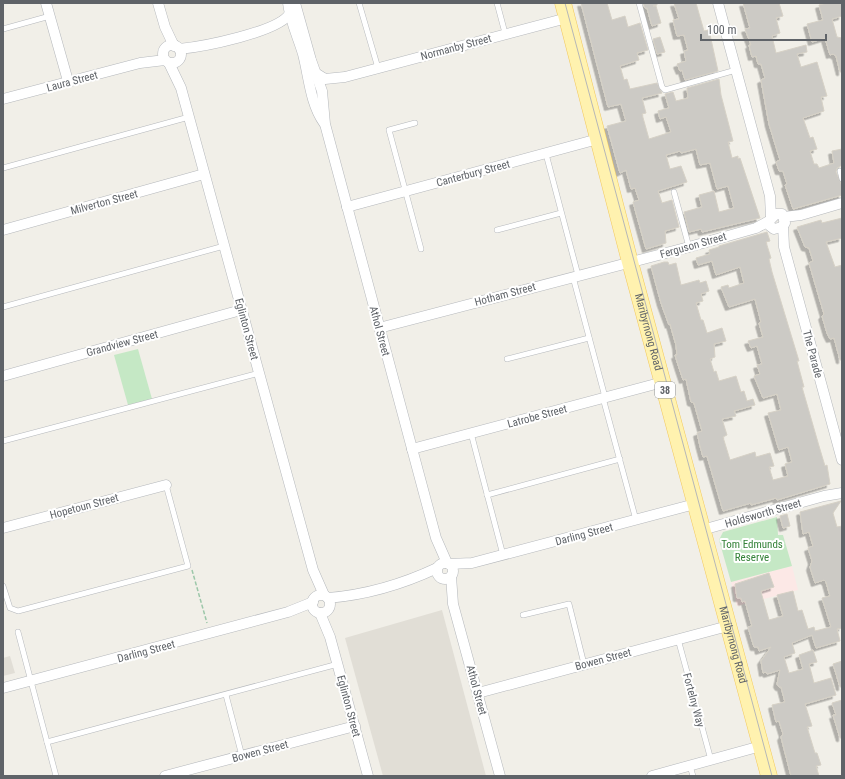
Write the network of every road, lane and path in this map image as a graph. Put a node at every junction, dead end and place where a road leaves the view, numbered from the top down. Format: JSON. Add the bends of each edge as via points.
{"nodes":[{"id":1,"x":46,"y":3,"type":"edge"},
{"id":2,"x":158,"y":3,"type":"edge"},
{"id":3,"x":296,"y":3,"type":"edge"},
{"id":4,"x":359,"y":3,"type":"edge"},
{"id":5,"x":497,"y":3,"type":"edge"},
{"id":6,"x":639,"y":3,"type":"edge"},
{"id":7,"x":718,"y":3,"type":"edge"},
{"id":8,"x":565,"y":10,"type":"edge"},
{"id":9,"x":289,"y":13,"type":"edge"},
{"id":10,"x":50,"y":16,"type":"junction"},
{"id":11,"x":302,"y":24,"type":"junction"},
{"id":12,"x":270,"y":28,"type":"junction"},
{"id":13,"x":3,"y":29,"type":"edge"},
{"id":14,"x":505,"y":33,"type":"junction"},
{"id":15,"x":296,"y":36,"type":"junction"},
{"id":16,"x":172,"y":55,"type":"junction"},
{"id":17,"x":378,"y":68,"type":"junction"},
{"id":18,"x":736,"y":70,"type":"junction"},
{"id":19,"x":319,"y":77,"type":"junction"},
{"id":20,"x":345,"y":77,"type":"junction"},
{"id":21,"x":68,"y":81,"type":"junction"},
{"id":22,"x":309,"y":85,"type":"junction"},
{"id":23,"x":323,"y":93,"type":"junction"},
{"id":24,"x":312,"y":97,"type":"junction"},
{"id":25,"x":3,"y":99,"type":"edge"},
{"id":26,"x":189,"y":117,"type":"junction"},
{"id":27,"x":415,"y":123,"type":"dead end"},
{"id":28,"x":325,"y":124,"type":"junction"},
{"id":29,"x":598,"y":139,"type":"junction"},
{"id":30,"x":546,"y":154,"type":"junction"},
{"id":31,"x":3,"y":168,"type":"edge"},
{"id":32,"x":840,"y":171,"type":"dead end"},
{"id":33,"x":204,"y":174,"type":"junction"},
{"id":34,"x":842,"y":179,"type":"edge"},
{"id":35,"x":406,"y":191,"type":"junction"},
{"id":36,"x":674,"y":192,"type":"dead end"},
{"id":37,"x":842,"y":203,"type":"edge"},
{"id":38,"x":347,"y":207,"type":"junction"},
{"id":39,"x":561,"y":213,"type":"junction"},
{"id":40,"x":777,"y":221,"type":"junction"},
{"id":41,"x":3,"y":230,"type":"edge"},
{"id":42,"x":497,"y":230,"type":"dead end"},
{"id":43,"x":224,"y":246,"type":"junction"},
{"id":44,"x":689,"y":247,"type":"junction"},
{"id":45,"x":421,"y":249,"type":"dead end"},
{"id":46,"x":630,"y":262,"type":"junction"},
{"id":47,"x":575,"y":276,"type":"junction"},
{"id":48,"x":3,"y":307,"type":"edge"},
{"id":49,"x":241,"y":310,"type":"junction"},
{"id":50,"x":379,"y":328,"type":"junction"},
{"id":51,"x":589,"y":338,"type":"junction"},
{"id":52,"x":507,"y":359,"type":"dead end"},
{"id":53,"x":259,"y":373,"type":"junction"},
{"id":54,"x":3,"y":376,"type":"edge"},
{"id":55,"x":663,"y":382,"type":"junction"},
{"id":56,"x":604,"y":398,"type":"junction"},
{"id":57,"x":471,"y":433,"type":"junction"},
{"id":58,"x":3,"y":441,"type":"edge"},
{"id":59,"x":412,"y":449,"type":"junction"},
{"id":60,"x":620,"y":459,"type":"junction"},
{"id":61,"x":842,"y":460,"type":"edge"},
{"id":62,"x":166,"y":485,"type":"joint"},
{"id":63,"x":842,"y":490,"type":"edge"},
{"id":64,"x":487,"y":495,"type":"junction"},
{"id":65,"x":695,"y":504,"type":"junction"},
{"id":66,"x":636,"y":520,"type":"junction"},
{"id":67,"x":3,"y":528,"type":"edge"},
{"id":68,"x":702,"y":530,"type":"junction"},
{"id":69,"x":504,"y":555,"type":"junction"},
{"id":70,"x":188,"y":566,"type":"junction"},
{"id":71,"x":444,"y":571,"type":"junction"},
{"id":72,"x":3,"y":586,"type":"edge"},
{"id":73,"x":322,"y":604,"type":"junction"},
{"id":74,"x":523,"y":615,"type":"dead end"},
{"id":75,"x":207,"y":623,"type":"dead end"},
{"id":76,"x":728,"y":626,"type":"junction"},
{"id":77,"x":18,"y":632,"type":"dead end"},
{"id":78,"x":678,"y":639,"type":"junction"},
{"id":79,"x":338,"y":664,"type":"junction"},
{"id":80,"x":584,"y":664,"type":"junction"},
{"id":81,"x":30,"y":681,"type":"junction"},
{"id":82,"x":3,"y":688,"type":"edge"},
{"id":83,"x":478,"y":693,"type":"junction"},
{"id":84,"x":226,"y":695,"type":"junction"},
{"id":85,"x":355,"y":726,"type":"junction"},
{"id":86,"x":47,"y":742,"type":"junction"},
{"id":87,"x":761,"y":746,"type":"junction"},
{"id":88,"x":242,"y":756,"type":"junction"},
{"id":89,"x":711,"y":760,"type":"junction"},
{"id":90,"x":691,"y":771,"type":"edge"},
{"id":91,"x":56,"y":776,"type":"edge"},
{"id":92,"x":165,"y":776,"type":"edge"},
{"id":93,"x":368,"y":776,"type":"edge"},
{"id":94,"x":500,"y":776,"type":"edge"},
{"id":95,"x":652,"y":776,"type":"edge"},
{"id":96,"x":769,"y":776,"type":"edge"}],
"edges":[{"from":1,"to":10,"type":"street"},
{"from":2,"to":16,"type":"street","name":"Eglinton Street"},
{"from":3,"to":11,"type":"street","name":"Athol Street"},
{"from":4,"to":17,"type":"lane"},
{"from":5,"to":14,"type":"lane"},
{"from":6,"to":18,"type":"lane","via":[[662,87],[665,90]]},
{"from":7,"to":18,"type":"street","name":"The Parade"},
{"from":8,"to":14,"type":"street","name":"Normanby Street"},
{"from":8,"to":29,"type":"main road","name":"Maribyrnong Road","number":"38"},
{"from":9,"to":11,"type":"street"},
{"from":9,"to":12,"type":"street","name":"Laura Street"},
{"from":9,"to":15,"type":"street","name":"Athol Street"},
{"from":10,"to":13,"type":"lane"},
{"from":10,"to":21,"type":"street"},
{"from":11,"to":19,"type":"street","name":"Athol Street","via":[[311,60]]},
{"from":12,"to":15,"type":"street","name":"Laura Street","via":[[286,27]]},
{"from":12,"to":16,"type":"street","name":"Laura Street"},
{"from":14,"to":17,"type":"street","name":"Normanby Street"},
{"from":15,"to":22,"type":"street","name":"Athol Street"},
{"from":16,"to":21,"type":"street","name":"Laura Street"},
{"from":16,"to":26,"type":"street","name":"Eglinton Street"},
{"from":17,"to":20,"type":"street","name":"Normanby Street"},
{"from":18,"to":40,"type":"street","name":"The Parade"},
{"from":19,"to":20,"type":"street","name":"Normanby Street"},
{"from":19,"to":22,"type":"street"},
{"from":19,"to":23,"type":"street","name":"Athol Street"},
{"from":20,"to":23,"type":"street","name":"Normanby Street","via":[[331,83]]},
{"from":21,"to":25,"type":"street","name":"Laura Street"},
{"from":22,"to":24,"type":"street","name":"Athol Street"},
{"from":23,"to":24,"type":"street","name":"Normanby Street"},
{"from":23,"to":28,"type":"street","name":"Athol Street"},
{"from":24,"to":28,"type":"street","name":"Athol Street","via":[[318,116]]},
{"from":26,"to":31,"type":"lane"},
{"from":26,"to":33,"type":"street","name":"Eglinton Street"},
{"from":27,"to":35,"type":"lane","via":[[390,130]]},
{"from":28,"to":38,"type":"street","name":"Athol Street"},
{"from":29,"to":30,"type":"street","name":"Canterbury Street"},
{"from":29,"to":46,"type":"main road","name":"Maribyrnong Road","number":"38"},
{"from":30,"to":35,"type":"street","name":"Canterbury Street"},
{"from":30,"to":39,"type":"lane"},
{"from":32,"to":34,"type":"lane"},
{"from":33,"to":41,"type":"street","name":"Milverton Street"},
{"from":33,"to":43,"type":"street","name":"Eglinton Street"},
{"from":35,"to":38,"type":"street","name":"Canterbury Street"},
{"from":35,"to":45,"type":"lane"},
{"from":36,"to":44,"type":"lane"},
{"from":37,"to":40,"type":"street","name":"Ferguson Street"},
{"from":38,"to":50,"type":"street","name":"Athol Street"},
{"from":39,"to":42,"type":"lane"},
{"from":39,"to":47,"type":"lane"},
{"from":40,"to":44,"type":"street","name":"Ferguson Street"},
{"from":40,"to":61,"type":"street","name":"The Parade"},
{"from":43,"to":48,"type":"lane"},
{"from":43,"to":49,"type":"street","name":"Eglinton Street"},
{"from":44,"to":46,"type":"street","name":"Ferguson Street"},
{"from":46,"to":47,"type":"street","name":"Hotham Street"},
{"from":46,"to":55,"type":"main road","name":"Maribyrnong Road","number":"38"},
{"from":47,"to":50,"type":"street","name":"Hotham Street"},
{"from":47,"to":51,"type":"lane"},
{"from":49,"to":53,"type":"street","name":"Eglinton Street"},
{"from":49,"to":54,"type":"street","name":"Grandview Street"},
{"from":50,"to":59,"type":"street","name":"Athol Street"},
{"from":51,"to":52,"type":"lane"},
{"from":51,"to":56,"type":"lane"},
{"from":53,"to":58,"type":"lane"},
{"from":53,"to":73,"type":"street","name":"Eglinton Street"},
{"from":55,"to":56,"type":"street","name":"Latrobe Street"},
{"from":55,"to":65,"type":"main road","name":"Maribyrnong Road","number":"38"},
{"from":56,"to":57,"type":"street","name":"Latrobe Street"},
{"from":56,"to":60,"type":"lane"},
{"from":57,"to":59,"type":"street","name":"Latrobe Street"},
{"from":57,"to":64,"type":"lane"},
{"from":59,"to":71,"type":"street","name":"Athol Street"},
{"from":60,"to":64,"type":"lane"},
{"from":60,"to":66,"type":"lane"},
{"from":62,"to":67,"type":"street","name":"Hopetoun Street"},
{"from":62,"to":70,"type":"lane"},
{"from":63,"to":68,"type":"street","name":"Holdsworth Street"},
{"from":64,"to":69,"type":"lane"},
{"from":65,"to":66,"type":"street","name":"Darling Street"},
{"from":65,"to":68,"type":"main road","name":"Maribyrnong Road","number":"38"},
{"from":66,"to":69,"type":"street","name":"Darling Street"},
{"from":68,"to":76,"type":"main road","name":"Maribyrnong Road","number":"38"},
{"from":69,"to":71,"type":"street","name":"Darling Street"},
{"from":70,"to":72,"type":"lane","via":[[18,611],[10,608]]},
{"from":70,"to":75,"type":"path","via":[[192,568]]},
{"from":71,"to":73,"type":"street","name":"Darling Street"},
{"from":71,"to":83,"type":"street","name":"Athol Street"},
{"from":73,"to":79,"type":"street","name":"Eglinton Street"},
{"from":73,"to":81,"type":"street","name":"Darling Street"},
{"from":74,"to":80,"type":"lane","via":[[569,604]]},
{"from":76,"to":78,"type":"street","name":"Bowen Street"},
{"from":76,"to":87,"type":"main road","name":"Maribyrnong Road","number":"38"},
{"from":77,"to":81,"type":"lane"},
{"from":78,"to":80,"type":"street","name":"Bowen Street"},
{"from":78,"to":89,"type":"lane","name":"Fortelny Way"},
{"from":79,"to":84,"type":"lane"},
{"from":79,"to":85,"type":"street","name":"Eglinton Street"},
{"from":80,"to":83,"type":"street","name":"Bowen Street"},
{"from":81,"to":82,"type":"street","name":"Darling Street"},
{"from":81,"to":86,"type":"lane"},
{"from":83,"to":94,"type":"street","name":"Athol Street"},
{"from":84,"to":86,"type":"lane"},
{"from":84,"to":88,"type":"lane"},
{"from":85,"to":88,"type":"street","name":"Bowen Street"},
{"from":85,"to":93,"type":"street","name":"Eglinton Street"},
{"from":86,"to":91,"type":"lane"},
{"from":87,"to":89,"type":"street"},
{"from":87,"to":96,"type":"main road","name":"Maribyrnong Road","number":"38"},
{"from":88,"to":92,"type":"street","name":"Bowen Street"},
{"from":89,"to":90,"type":"street"},
{"from":90,"to":95,"type":"street"}]}
